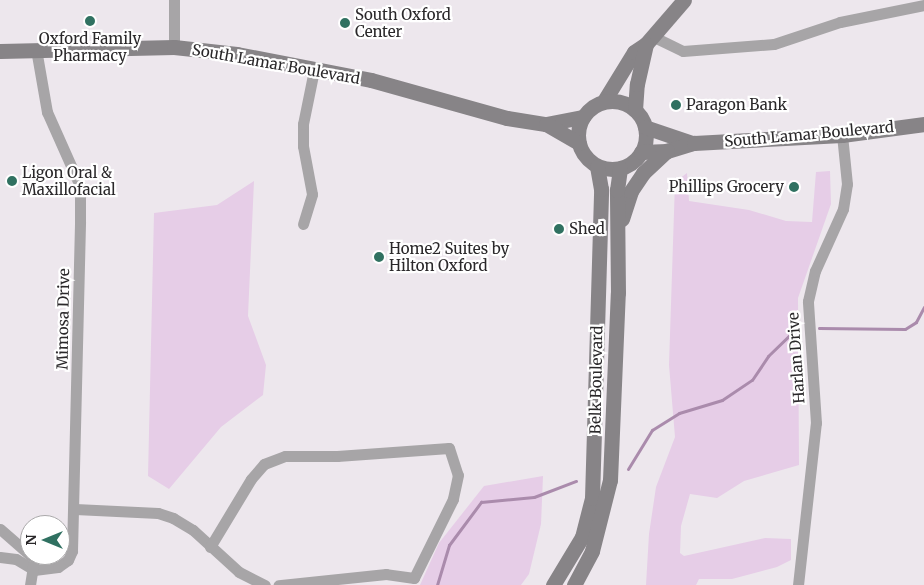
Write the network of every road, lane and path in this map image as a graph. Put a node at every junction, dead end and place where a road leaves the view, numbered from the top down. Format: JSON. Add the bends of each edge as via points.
{"nodes":[{"id":1,"x":174,"y":0,"type":"edge"},
{"id":2,"x":684,"y":0,"type":"edge"},
{"id":3,"x":924,"y":5,"type":"edge"},
{"id":4,"x":649,"y":40,"type":"junction"},
{"id":5,"x":174,"y":47,"type":"junction"},
{"id":6,"x":36,"y":49,"type":"junction"},
{"id":7,"x":0,"y":52,"type":"edge"},
{"id":8,"x":314,"y":70,"type":"junction"},
{"id":9,"x":604,"y":101,"type":"junction"},
{"id":10,"x":635,"y":110,"type":"junction"},
{"id":11,"x":583,"y":117,"type":"junction"},
{"id":12,"x":546,"y":124,"type":"junction"},
{"id":13,"x":924,"y":124,"type":"edge"},
{"id":14,"x":645,"y":127,"type":"junction"},
{"id":15,"x":842,"y":135,"type":"junction"},
{"id":16,"x":579,"y":142,"type":"junction"},
{"id":17,"x":694,"y":143,"type":"junction"},
{"id":18,"x":667,"y":151,"type":"junction"},
{"id":19,"x":641,"y":152,"type":"junction"},
{"id":20,"x":597,"y":166,"type":"junction"},
{"id":21,"x":620,"y":168,"type":"junction"},
{"id":22,"x":303,"y":224,"type":"dead end"},
{"id":23,"x":617,"y":235,"type":"junction"},
{"id":24,"x":75,"y":510,"type":"junction"},
{"id":25,"x":0,"y":530,"type":"edge"},
{"id":26,"x":20,"y":547,"type":"edge"},
{"id":27,"x":210,"y":547,"type":"junction"},
{"id":28,"x":0,"y":557,"type":"edge"},
{"id":29,"x":33,"y":565,"type":"edge"},
{"id":30,"x":34,"y":570,"type":"junction"},
{"id":31,"x":30,"y":585,"type":"edge"},
{"id":32,"x":265,"y":585,"type":"edge"},
{"id":33,"x":279,"y":585,"type":"edge"},
{"id":34,"x":553,"y":585,"type":"edge"},
{"id":35,"x":574,"y":585,"type":"edge"},
{"id":36,"x":798,"y":585,"type":"edge"}],
"edges":[{"from":1,"to":5,"type":"street"},
{"from":2,"to":4,"type":"street"},
{"from":3,"to":4,"type":"street","via":[[840,22],[774,44],[683,51]]},
{"from":4,"to":9,"type":"street","via":[[634,52]]},
{"from":4,"to":10,"type":"street","via":[[637,84]]},
{"from":5,"to":6,"type":"street","name":"South Lamar Boulevard"},
{"from":5,"to":8,"type":"street","name":"South Lamar Boulevard","via":[[237,54]]},
{"from":6,"to":7,"type":"street","name":"South Lamar Boulevard"},
{"from":6,"to":24,"type":"street","name":"Mimosa Drive","via":[[47,112],[80,186]]},
{"from":8,"to":12,"type":"street","name":"South Lamar Boulevard","via":[[371,80],[507,118]]},
{"from":8,"to":22,"type":"street","via":[[303,124],[303,146],[312,194]]},
{"from":9,"to":10,"type":"street","via":[[615,101]]},
{"from":9,"to":11,"type":"street","name":"South Lamar Boulevard"},
{"from":10,"to":14,"type":"street"},
{"from":11,"to":12,"type":"street","name":"South Lamar Boulevard"},
{"from":11,"to":16,"type":"street"},
{"from":12,"to":16,"type":"street","name":"South Lamar Boulevard"},
{"from":13,"to":15,"type":"street","name":"South Lamar Boulevard"},
{"from":14,"to":17,"type":"street","name":"South Lamar Boulevard"},
{"from":14,"to":19,"type":"street"},
{"from":15,"to":17,"type":"street","name":"South Lamar Boulevard"},
{"from":15,"to":36,"type":"street","name":"Harlan Drive","via":[[847,184],[843,209],[815,271],[808,301],[816,423]]},
{"from":16,"to":20,"type":"street","name":"South Lamar Boulevard","via":[[589,160]]},
{"from":17,"to":18,"type":"street","name":"South Lamar Boulevard"},
{"from":18,"to":19,"type":"street","name":"South Lamar Boulevard"},
{"from":18,"to":23,"type":"street","via":[[643,173],[631,191]]},
{"from":19,"to":21,"type":"street"},
{"from":20,"to":21,"type":"street"},
{"from":20,"to":34,"type":"street","name":"Belk Boulevard","via":[[601,189],[592,498],[582,538]]},
{"from":21,"to":23,"type":"street","name":"Belk Boulevard"},
{"from":23,"to":35,"type":"street","name":"Belk Boulevard","via":[[618,293],[610,480],[592,551]]},
{"from":24,"to":27,"type":"street","via":[[158,513],[193,530]]},
{"from":24,"to":30,"type":"street","name":"Mimosa Drive","via":[[72,551],[68,560],[58,567]]},
{"from":25,"to":26,"type":"street"},
{"from":27,"to":32,"type":"street","via":[[250,580]]},
{"from":27,"to":33,"type":"street","via":[[250,479],[264,464],[285,456],[449,448],[458,476],[453,499],[414,578],[386,574]]},
{"from":28,"to":30,"type":"street","via":[[16,559]]},
{"from":29,"to":30,"type":"street"},
{"from":30,"to":31,"type":"street"}]}
